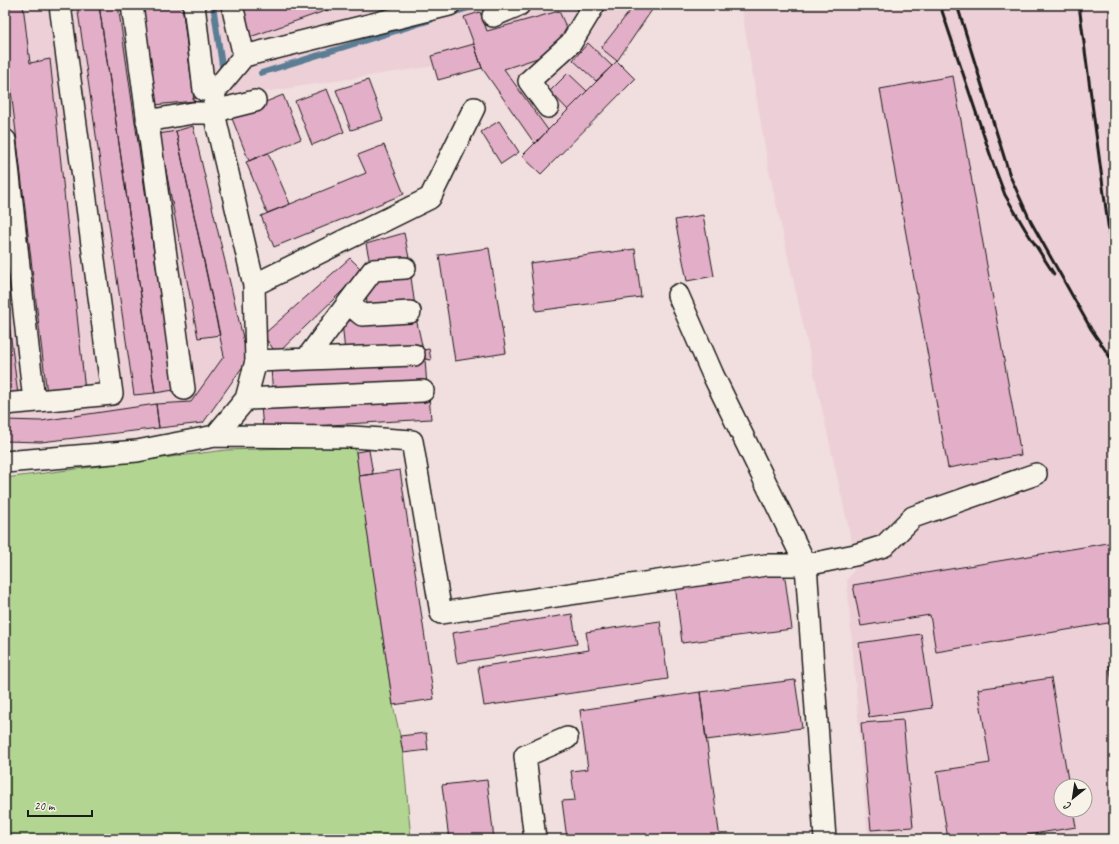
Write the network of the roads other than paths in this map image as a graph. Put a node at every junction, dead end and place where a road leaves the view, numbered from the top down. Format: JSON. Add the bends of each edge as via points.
{"nodes":[{"id":1,"x":60,"y":5,"type":"edge"},
{"id":2,"x":132,"y":5,"type":"edge"},
{"id":3,"x":194,"y":5,"type":"edge"},
{"id":4,"x":232,"y":5,"type":"edge"},
{"id":5,"x":449,"y":5,"type":"edge"},
{"id":6,"x":519,"y":5,"type":"edge"},
{"id":7,"x":594,"y":5,"type":"edge"},
{"id":8,"x":493,"y":16,"type":"dead end"},
{"id":9,"x":244,"y":56,"type":"junction"},
{"id":10,"x":215,"y":91,"type":"junction"},
{"id":11,"x":255,"y":101,"type":"dead end"},
{"id":12,"x":548,"y":107,"type":"dead end"},
{"id":13,"x":474,"y":108,"type":"dead end"},
{"id":14,"x":214,"y":113,"type":"junction"},
{"id":15,"x":147,"y":121,"type":"junction"},
{"id":16,"x":5,"y":140,"type":"edge"},
{"id":17,"x":405,"y":268,"type":"dead end"},
{"id":18,"x":254,"y":285,"type":"junction"},
{"id":19,"x":678,"y":295,"type":"dead end"},
{"id":20,"x":348,"y":303,"type":"junction"},
{"id":21,"x":410,"y":312,"type":"dead end"},
{"id":22,"x":414,"y":355,"type":"dead end"},
{"id":23,"x":307,"y":358,"type":"junction"},
{"id":24,"x":256,"y":361,"type":"junction"},
{"id":25,"x":184,"y":389,"type":"dead end"},
{"id":26,"x":423,"y":391,"type":"dead end"},
{"id":27,"x":246,"y":400,"type":"junction"},
{"id":28,"x":34,"y":401,"type":"junction"},
{"id":29,"x":5,"y":404,"type":"edge"},
{"id":30,"x":215,"y":436,"type":"junction"},
{"id":31,"x":5,"y":462,"type":"edge"},
{"id":32,"x":1036,"y":474,"type":"dead end"},
{"id":33,"x":806,"y":565,"type":"junction"},
{"id":34,"x":567,"y":738,"type":"dead end"},
{"id":35,"x":535,"y":839,"type":"edge"},
{"id":36,"x":825,"y":839,"type":"edge"}],
"edges":[{"from":1,"to":28,"type":"street","via":[[112,394]]},
{"from":2,"to":15,"type":"street"},
{"from":3,"to":10,"type":"street","via":[[204,90]]},
{"from":4,"to":9,"type":"street"},
{"from":5,"to":9,"type":"street"},
{"from":6,"to":8,"type":"street"},
{"from":7,"to":12,"type":"street","via":[[571,43],[529,81]]},
{"from":9,"to":10,"type":"street"},
{"from":10,"to":14,"type":"street"},
{"from":11,"to":14,"type":"street"},
{"from":13,"to":18,"type":"street","via":[[430,198]]},
{"from":14,"to":15,"type":"street"},
{"from":14,"to":18,"type":"street"},
{"from":15,"to":25,"type":"street"},
{"from":16,"to":28,"type":"street"},
{"from":17,"to":20,"type":"street","via":[[369,266]]},
{"from":18,"to":24,"type":"street"},
{"from":19,"to":33,"type":"street","via":[[713,375]]},
{"from":20,"to":21,"type":"street","via":[[362,315]]},
{"from":20,"to":23,"type":"street"},
{"from":22,"to":23,"type":"street"},
{"from":23,"to":24,"type":"street"},
{"from":24,"to":27,"type":"street"},
{"from":26,"to":27,"type":"street"},
{"from":27,"to":30,"type":"street"},
{"from":28,"to":29,"type":"street"},
{"from":30,"to":31,"type":"street","via":[[137,451]]},
{"from":30,"to":33,"type":"street","via":[[354,437],[412,441],[441,613],[766,565]]},
{"from":32,"to":33,"type":"street","via":[[913,517],[884,546]]},
{"from":33,"to":36,"type":"street"},
{"from":34,"to":35,"type":"street","via":[[525,756]]}]}
